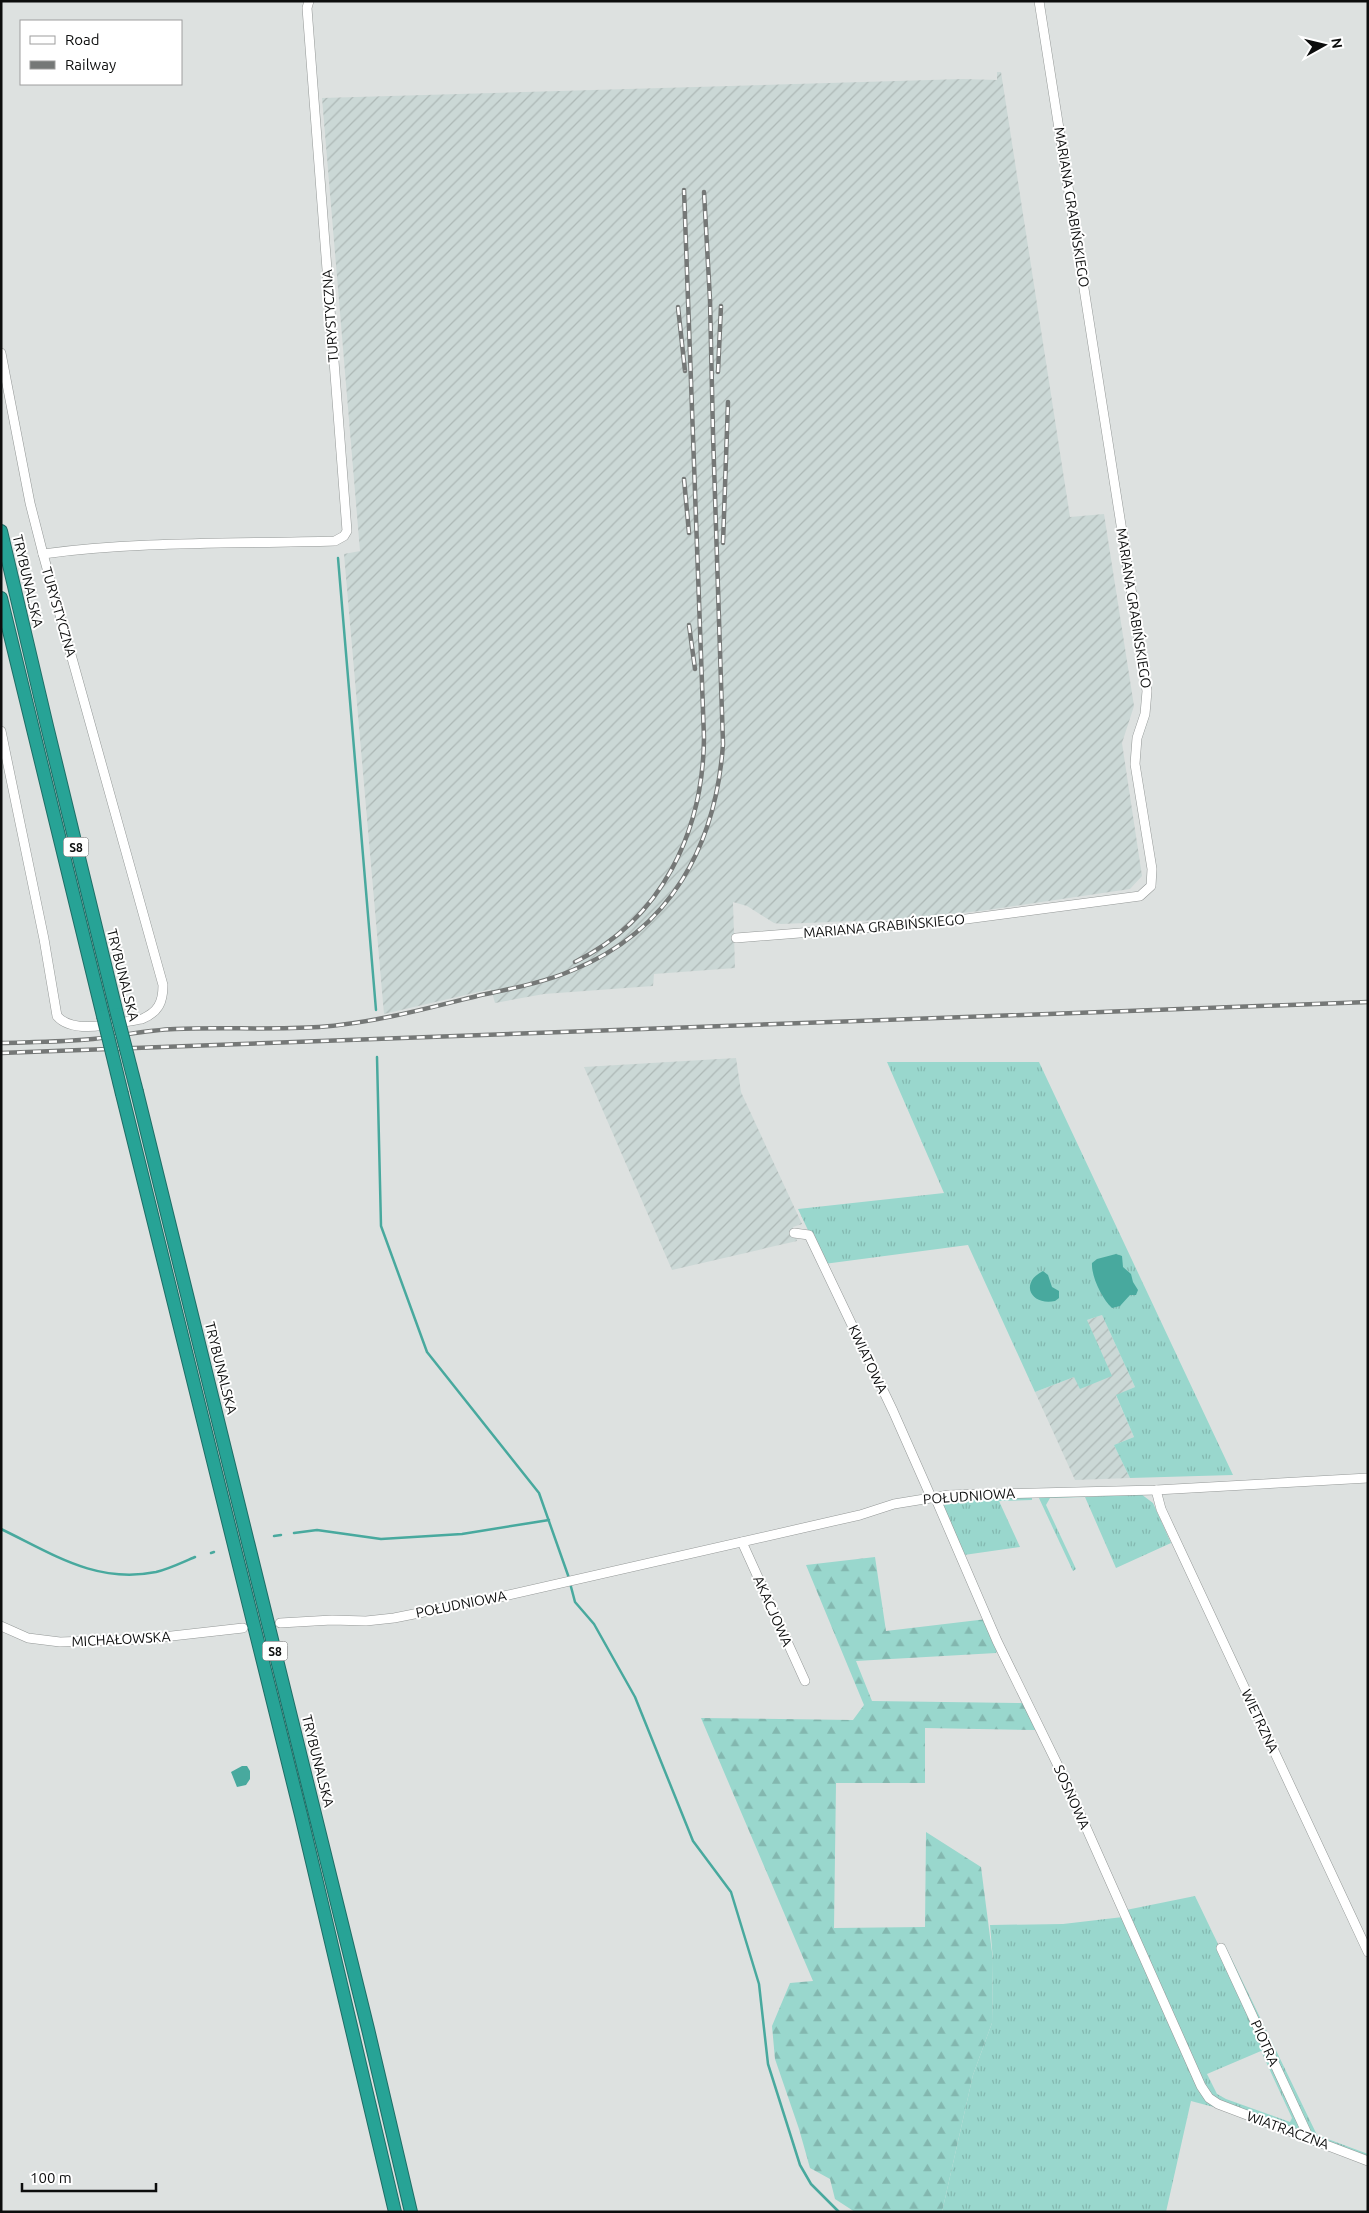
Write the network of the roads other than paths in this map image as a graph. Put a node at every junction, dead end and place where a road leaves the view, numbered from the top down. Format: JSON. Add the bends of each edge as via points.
{"nodes":[{"id":1,"x":309,"y":1,"type":"edge"},
{"id":2,"x":1039,"y":1,"type":"edge"},
{"id":3,"x":1,"y":353,"type":"edge"},
{"id":4,"x":1,"y":532,"type":"edge"},
{"id":5,"x":43,"y":554,"type":"junction"},
{"id":6,"x":1,"y":598,"type":"edge"},
{"id":7,"x":1,"y":629,"type":"edge"},
{"id":8,"x":22,"y":686,"type":"junction"},
{"id":9,"x":1,"y":731,"type":"edge"},
{"id":10,"x":736,"y":938,"type":"dead end"},
{"id":11,"x":794,"y":1233,"type":"dead end"},
{"id":12,"x":1368,"y":1478,"type":"edge"},
{"id":13,"x":1156,"y":1490,"type":"junction"},
{"id":14,"x":933,"y":1497,"type":"junction"},
{"id":15,"x":742,"y":1542,"type":"junction"},
{"id":16,"x":280,"y":1623,"type":"dead end"},
{"id":17,"x":1,"y":1626,"type":"edge"},
{"id":18,"x":243,"y":1628,"type":"dead end"},
{"id":19,"x":804,"y":1681,"type":"dead end"},
{"id":20,"x":1221,"y":1948,"type":"dead end"},
{"id":21,"x":1368,"y":1952,"type":"edge"},
{"id":22,"x":1209,"y":2098,"type":"joint"},
{"id":23,"x":1309,"y":2138,"type":"junction"},
{"id":24,"x":1368,"y":2160,"type":"edge"},
{"id":25,"x":395,"y":2212,"type":"edge"},
{"id":26,"x":411,"y":2212,"type":"edge"}],
"edges":[{"from":1,"to":5,"type":"street","name":"TURYSTYCZNA","via":[[347,531],[335,542],[186,545]]},
{"from":2,"to":10,"type":"street","name":"MARIANA GRABIŃSKIEGO","via":[[1147,691],[1145,714],[1136,738],[1135,764],[1152,869],[1151,886],[1140,896],[951,921]]},
{"from":3,"to":5,"type":"street"},
{"from":4,"to":26,"type":"highway","name":"TRYBUNALSKA","number":"S8","bridge":true},
{"from":5,"to":9,"type":"street","name":"TURYSTYCZNA","via":[[163,985],[161,1004],[150,1015],[142,1019],[80,1027],[64,1023],[57,1016]]},
{"from":6,"to":8,"type":"highway","name":"TRYBUNALSKA","number":"S8"},
{"from":7,"to":8,"type":"highway"},
{"from":8,"to":25,"type":"highway","name":"TRYBUNALSKA","number":"S8","bridge":true,"via":[[301,1814]]},
{"from":11,"to":14,"type":"street","name":"KWIATOWA","via":[[809,1235]]},
{"from":12,"to":13,"type":"street","name":"POŁUDNIOWA"},
{"from":13,"to":14,"type":"street","name":"POŁUDNIOWA"},
{"from":13,"to":21,"type":"street","name":"WIETRZNA","via":[[1161,1509]]},
{"from":14,"to":15,"type":"street","name":"POŁUDNIOWA"},
{"from":14,"to":22,"type":"street","name":"SOSNOWA","via":[[996,1641],[1065,1780]]},
{"from":15,"to":16,"type":"street","name":"POŁUDNIOWA","via":[[394,1618]]},
{"from":15,"to":19,"type":"street","name":"AKACJOWA"},
{"from":17,"to":18,"type":"street","name":"MICHAŁOWSKA","via":[[28,1638],[68,1642],[145,1639]]},
{"from":20,"to":23,"type":"street","name":"PIOTRA"},
{"from":22,"to":23,"type":"street","name":"WIATRACZNA"},
{"from":23,"to":24,"type":"street","name":"WIATRACZNA"}]}
